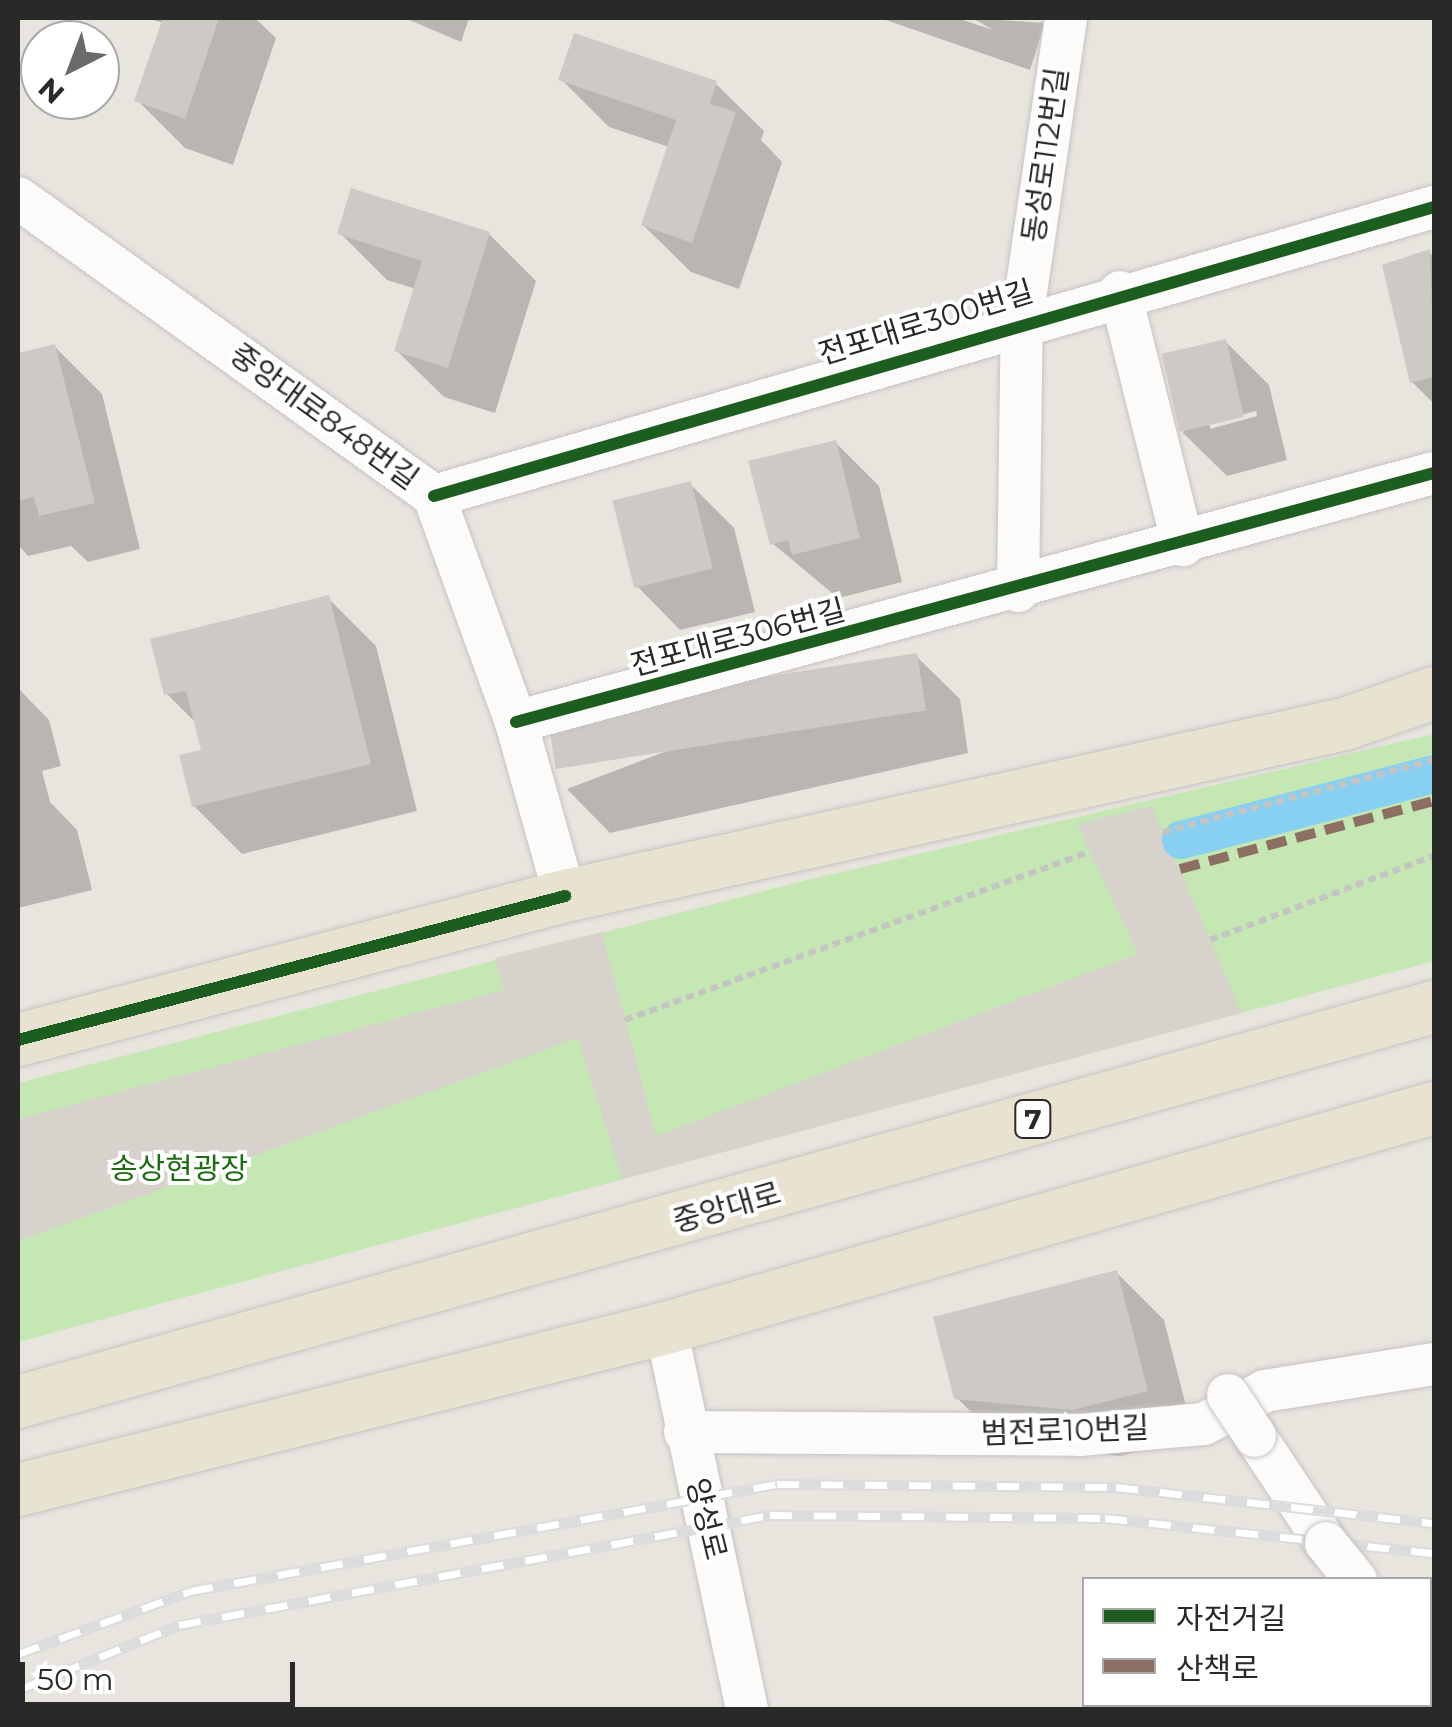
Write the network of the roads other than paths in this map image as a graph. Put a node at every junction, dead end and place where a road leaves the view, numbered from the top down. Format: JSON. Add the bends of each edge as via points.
{"nodes":[{"id":1,"x":1066,"y":18,"type":"edge"},
{"id":2,"x":18,"y":198,"type":"edge"},
{"id":3,"x":1434,"y":207,"type":"edge"},
{"id":4,"x":1120,"y":292,"type":"junction"},
{"id":5,"x":1022,"y":320,"type":"junction"},
{"id":6,"x":1434,"y":473,"type":"edge"},
{"id":7,"x":434,"y":496,"type":"junction"},
{"id":8,"x":1183,"y":545,"type":"junction"},
{"id":9,"x":1018,"y":592,"type":"junction"},
{"id":10,"x":1434,"y":694,"type":"edge"},
{"id":11,"x":516,"y":722,"type":"junction"},
{"id":12,"x":564,"y":896,"type":"junction"},
{"id":13,"x":1434,"y":1007,"type":"edge"},
{"id":14,"x":18,"y":1040,"type":"edge"},
{"id":15,"x":1434,"y":1108,"type":"edge"},
{"id":16,"x":666,"y":1328,"type":"junction"},
{"id":17,"x":1434,"y":1364,"type":"edge"},
{"id":18,"x":1228,"y":1395,"type":"dead end"},
{"id":19,"x":18,"y":1402,"type":"edge"},
{"id":20,"x":684,"y":1432,"type":"junction"},
{"id":21,"x":18,"y":1490,"type":"edge"},
{"id":22,"x":1354,"y":1577,"type":"edge"},
{"id":23,"x":747,"y":1710,"type":"edge"}],
"edges":[{"from":1,"to":5,"type":"street","name":"동성로112번길"},
{"from":2,"to":7,"type":"street","name":"중앙대로848번길"},
{"from":3,"to":4,"type":"street","name":"전포대로300번길"},
{"from":4,"to":5,"type":"street","name":"전포대로300번길"},
{"from":4,"to":8,"type":"street"},
{"from":5,"to":7,"type":"street","name":"전포대로300번길"},
{"from":5,"to":9,"type":"street","name":"동성로112번길"},
{"from":6,"to":8,"type":"street","name":"전포대로306번길"},
{"from":7,"to":11,"type":"street","name":"중앙대로848번길"},
{"from":8,"to":9,"type":"street","name":"전포대로306번길"},
{"from":9,"to":11,"type":"street","name":"전포대로306번길"},
{"from":10,"to":12,"type":"main road","via":[[1345,724]]},
{"from":11,"to":12,"type":"street","name":"중앙대로848번길"},
{"from":12,"to":14,"type":"main road"},
{"from":13,"to":19,"type":"main road","name":"중앙대로","number":"7"},
{"from":15,"to":16,"type":"main road"},
{"from":16,"to":20,"type":"street","name":"양성로"},
{"from":16,"to":21,"type":"main road"},
{"from":17,"to":20,"type":"street","name":"범전로10번길","via":[[1265,1391],[1204,1424]]},
{"from":18,"to":22,"type":"street","bridge":true},
{"from":20,"to":23,"type":"street","name":"양성로"}]}
